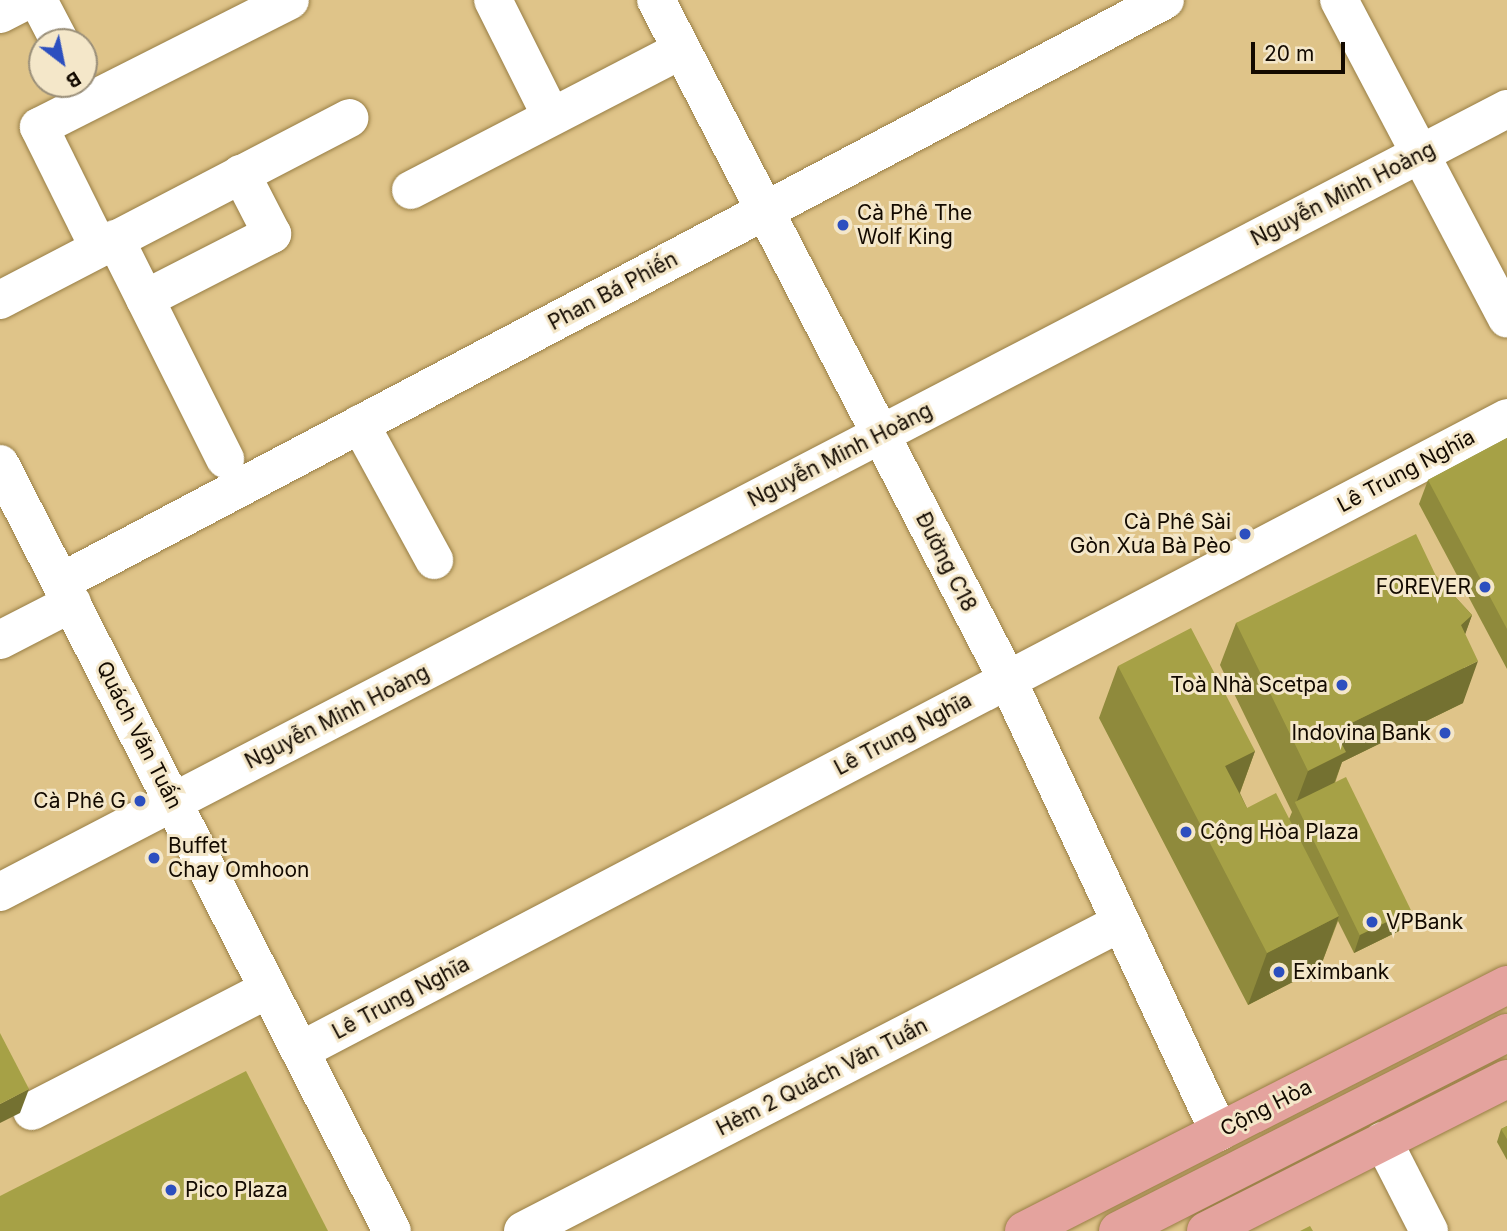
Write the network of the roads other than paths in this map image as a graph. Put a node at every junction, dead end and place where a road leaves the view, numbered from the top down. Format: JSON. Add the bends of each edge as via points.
{"nodes":[{"id":1,"x":27,"y":0,"type":"edge"},
{"id":2,"x":290,"y":0,"type":"edge"},
{"id":3,"x":493,"y":0,"type":"edge"},
{"id":4,"x":656,"y":0,"type":"edge"},
{"id":5,"x":1165,"y":0,"type":"edge"},
{"id":6,"x":1339,"y":0,"type":"edge"},
{"id":7,"x":60,"y":2,"type":"edge"},
{"id":8,"x":0,"y":14,"type":"edge"},
{"id":9,"x":60,"y":28,"type":"edge"},
{"id":10,"x":681,"y":50,"type":"junction"},
{"id":11,"x":98,"y":87,"type":"edge"},
{"id":12,"x":79,"y":98,"type":"edge"},
{"id":13,"x":1507,"y":109,"type":"edge"},
{"id":14,"x":551,"y":116,"type":"junction"},
{"id":15,"x":349,"y":118,"type":"dead end"},
{"id":16,"x":1421,"y":154,"type":"junction"},
{"id":17,"x":241,"y":174,"type":"junction"},
{"id":18,"x":411,"y":190,"type":"dead end"},
{"id":19,"x":765,"y":211,"type":"junction"},
{"id":20,"x":107,"y":244,"type":"junction"},
{"id":21,"x":145,"y":299,"type":"junction"},
{"id":22,"x":0,"y":300,"type":"edge"},
{"id":23,"x":1507,"y":318,"type":"edge"},
{"id":24,"x":1507,"y":418,"type":"edge"},
{"id":25,"x":360,"y":424,"type":"junction"},
{"id":26,"x":880,"y":435,"type":"junction"},
{"id":27,"x":225,"y":459,"type":"dead end"},
{"id":28,"x":3,"y":478,"type":"edge"},
{"id":29,"x":434,"y":560,"type":"dead end"},
{"id":30,"x":66,"y":592,"type":"junction"},
{"id":31,"x":0,"y":640,"type":"edge"},
{"id":32,"x":1007,"y":680,"type":"junction"},
{"id":33,"x":173,"y":802,"type":"junction"},
{"id":34,"x":0,"y":892,"type":"edge"},
{"id":35,"x":1120,"y":923,"type":"junction"},
{"id":36,"x":1507,"y":985,"type":"edge"},
{"id":37,"x":268,"y":989,"type":"junction"},
{"id":38,"x":1507,"y":1033,"type":"edge"},
{"id":39,"x":300,"y":1051,"type":"junction"},
{"id":40,"x":1507,"y":1079,"type":"edge"},
{"id":41,"x":32,"y":1111,"type":"dead end"},
{"id":42,"x":1219,"y":1132,"type":"junction"},
{"id":43,"x":1383,"y":1141,"type":"junction"},
{"id":44,"x":392,"y":1231,"type":"edge"},
{"id":45,"x":523,"y":1231,"type":"edge"},
{"id":46,"x":1024,"y":1231,"type":"edge"},
{"id":47,"x":1118,"y":1231,"type":"edge"},
{"id":48,"x":1206,"y":1231,"type":"edge"},
{"id":49,"x":1429,"y":1231,"type":"edge"}],
"edges":[{"from":1,"to":8,"type":"street"},
{"from":2,"to":11,"type":"street"},
{"from":3,"to":14,"type":"street"},
{"from":4,"to":10,"type":"street","name":"Đường C18"},
{"from":5,"to":19,"type":"street","name":"Phan Bá Phiến"},
{"from":6,"to":16,"type":"street"},
{"from":7,"to":9,"type":"street"},
{"from":10,"to":14,"type":"street"},
{"from":10,"to":19,"type":"street","name":"Đường C18"},
{"from":12,"to":20,"type":"street","via":[[39,127]]},
{"from":13,"to":16,"type":"street","name":"Nguyễn Minh Hoàng"},
{"from":14,"to":18,"type":"street"},
{"from":15,"to":17,"type":"street"},
{"from":16,"to":23,"type":"street"},
{"from":16,"to":26,"type":"street","name":"Nguyễn Minh Hoàng"},
{"from":17,"to":20,"type":"street"},
{"from":17,"to":21,"type":"street","via":[[272,234]]},
{"from":19,"to":25,"type":"street","name":"Phan Bá Phiến"},
{"from":19,"to":26,"type":"street","name":"Đường C18"},
{"from":20,"to":21,"type":"street"},
{"from":20,"to":22,"type":"street"},
{"from":21,"to":27,"type":"street"},
{"from":24,"to":32,"type":"street","name":"Lê Trung Nghĩa"},
{"from":25,"to":29,"type":"street"},
{"from":25,"to":30,"type":"street","name":"Phan Bá Phiến"},
{"from":26,"to":32,"type":"street","name":"Đường C18"},
{"from":26,"to":33,"type":"street","name":"Nguyễn Minh Hoàng"},
{"from":28,"to":30,"type":"street","name":"Quách Văn Tuấn"},
{"from":30,"to":31,"type":"street","name":"Phan Bá Phiến"},
{"from":30,"to":33,"type":"street","name":"Quách Văn Tuấn"},
{"from":32,"to":35,"type":"street","name":"Đường C18"},
{"from":32,"to":39,"type":"street","name":"Lê Trung Nghĩa"},
{"from":33,"to":34,"type":"street","name":"Nguyễn Minh Hoàng"},
{"from":33,"to":37,"type":"street","name":"Quách Văn Tuấn"},
{"from":35,"to":42,"type":"street","name":"Đường C18"},
{"from":35,"to":45,"type":"street","name":"Hẻm 2 Quách Văn Tuấn"},
{"from":36,"to":42,"type":"main road","name":"Cộng Hòa"},
{"from":37,"to":39,"type":"street","name":"Quách Văn Tuấn"},
{"from":37,"to":41,"type":"street"},
{"from":38,"to":47,"type":"main road","name":"Cộng Hòa"},
{"from":39,"to":44,"type":"street","name":"Quách Văn Tuấn"},
{"from":40,"to":43,"type":"main road"},
{"from":42,"to":46,"type":"main road","name":"Cộng Hòa"},
{"from":43,"to":48,"type":"main road"},
{"from":43,"to":49,"type":"street"}]}
